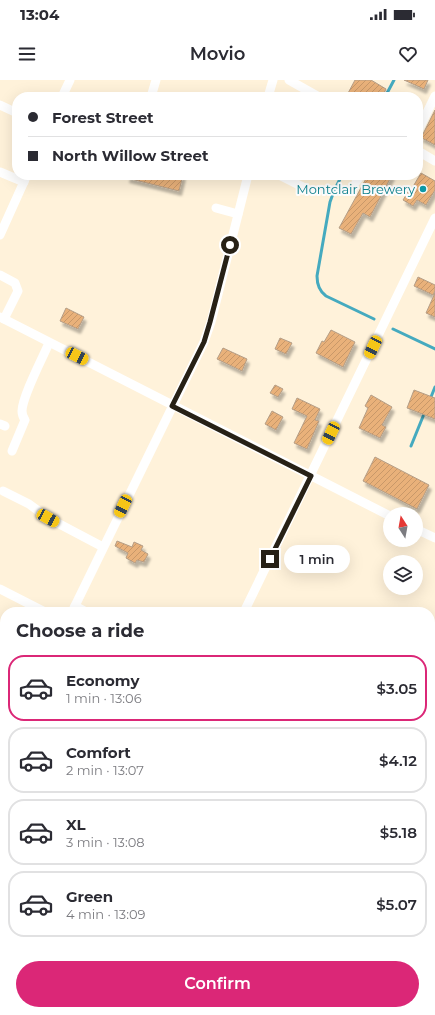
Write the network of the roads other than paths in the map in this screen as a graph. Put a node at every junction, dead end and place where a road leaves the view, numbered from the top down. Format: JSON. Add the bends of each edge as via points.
{"nodes":[{"id":1,"x":70,"y":80,"type":"edge"},
{"id":2,"x":156,"y":80,"type":"edge"},
{"id":3,"x":273,"y":80,"type":"edge"},
{"id":4,"x":289,"y":80,"type":"edge"},
{"id":5,"x":64,"y":92,"type":"edge"},
{"id":6,"x":152,"y":92,"type":"edge"},
{"id":7,"x":269,"y":92,"type":"edge"},
{"id":8,"x":310,"y":92,"type":"edge"},
{"id":9,"x":435,"y":96,"type":"edge"},
{"id":10,"x":0,"y":105,"type":"edge"},
{"id":11,"x":12,"y":111,"type":"edge"},
{"id":12,"x":423,"y":121,"type":"edge"},
{"id":13,"x":423,"y":154,"type":"edge"},
{"id":14,"x":435,"y":161,"type":"edge"},
{"id":15,"x":0,"y":172,"type":"edge"},
{"id":16,"x":12,"y":175,"type":"edge"},
{"id":17,"x":25,"y":180,"type":"edge"},
{"id":18,"x":247,"y":180,"type":"edge"},
{"id":19,"x":289,"y":180,"type":"edge"},
{"id":20,"x":311,"y":191,"type":"dead end"},
{"id":21,"x":216,"y":208,"type":"dead end"},
{"id":22,"x":238,"y":214,"type":"junction"},
{"id":23,"x":435,"y":218,"type":"edge"},
{"id":24,"x":0,"y":235,"type":"edge"},
{"id":25,"x":0,"y":275,"type":"edge"},
{"id":26,"x":2,"y":318,"type":"edge"},
{"id":27,"x":50,"y":343,"type":"junction"},
{"id":28,"x":172,"y":406,"type":"junction"},
{"id":29,"x":12,"y":451,"type":"dead end"},
{"id":30,"x":311,"y":476,"type":"junction"},
{"id":31,"x":3,"y":491,"type":"dead end"},
{"id":32,"x":383,"y":512,"type":"edge"},
{"id":33,"x":423,"y":532,"type":"edge"},
{"id":34,"x":435,"y":538,"type":"edge"},
{"id":35,"x":103,"y":548,"type":"junction"},
{"id":36,"x":0,"y":589,"type":"edge"},
{"id":37,"x":35,"y":607,"type":"edge"},
{"id":38,"x":74,"y":607,"type":"edge"},
{"id":39,"x":246,"y":607,"type":"edge"}],
"edges":[{"from":1,"to":5,"type":"street"},
{"from":2,"to":6,"type":"street"},
{"from":3,"to":7,"type":"street"},
{"from":4,"to":8,"type":"street"},
{"from":9,"to":12,"type":"street"},
{"from":10,"to":11,"type":"street"},
{"from":13,"to":14,"type":"street"},
{"from":15,"to":16,"type":"street"},
{"from":17,"to":24,"type":"street"},
{"from":18,"to":22,"type":"street"},
{"from":19,"to":20,"type":"street"},
{"from":21,"to":22,"type":"street"},
{"from":22,"to":28,"type":"street","via":[[204,342]]},
{"from":23,"to":30,"type":"street"},
{"from":25,"to":26,"type":"street","via":[[15,283],[18,291]]},
{"from":26,"to":27,"type":"street"},
{"from":27,"to":28,"type":"street"},
{"from":27,"to":29,"type":"street","via":[[22,409],[25,420]]},
{"from":28,"to":30,"type":"street"},
{"from":28,"to":35,"type":"street"},
{"from":30,"to":32,"type":"street"},
{"from":30,"to":39,"type":"street"},
{"from":31,"to":35,"type":"street"},
{"from":33,"to":34,"type":"street"},
{"from":35,"to":38,"type":"street"},
{"from":36,"to":37,"type":"street"}]}
